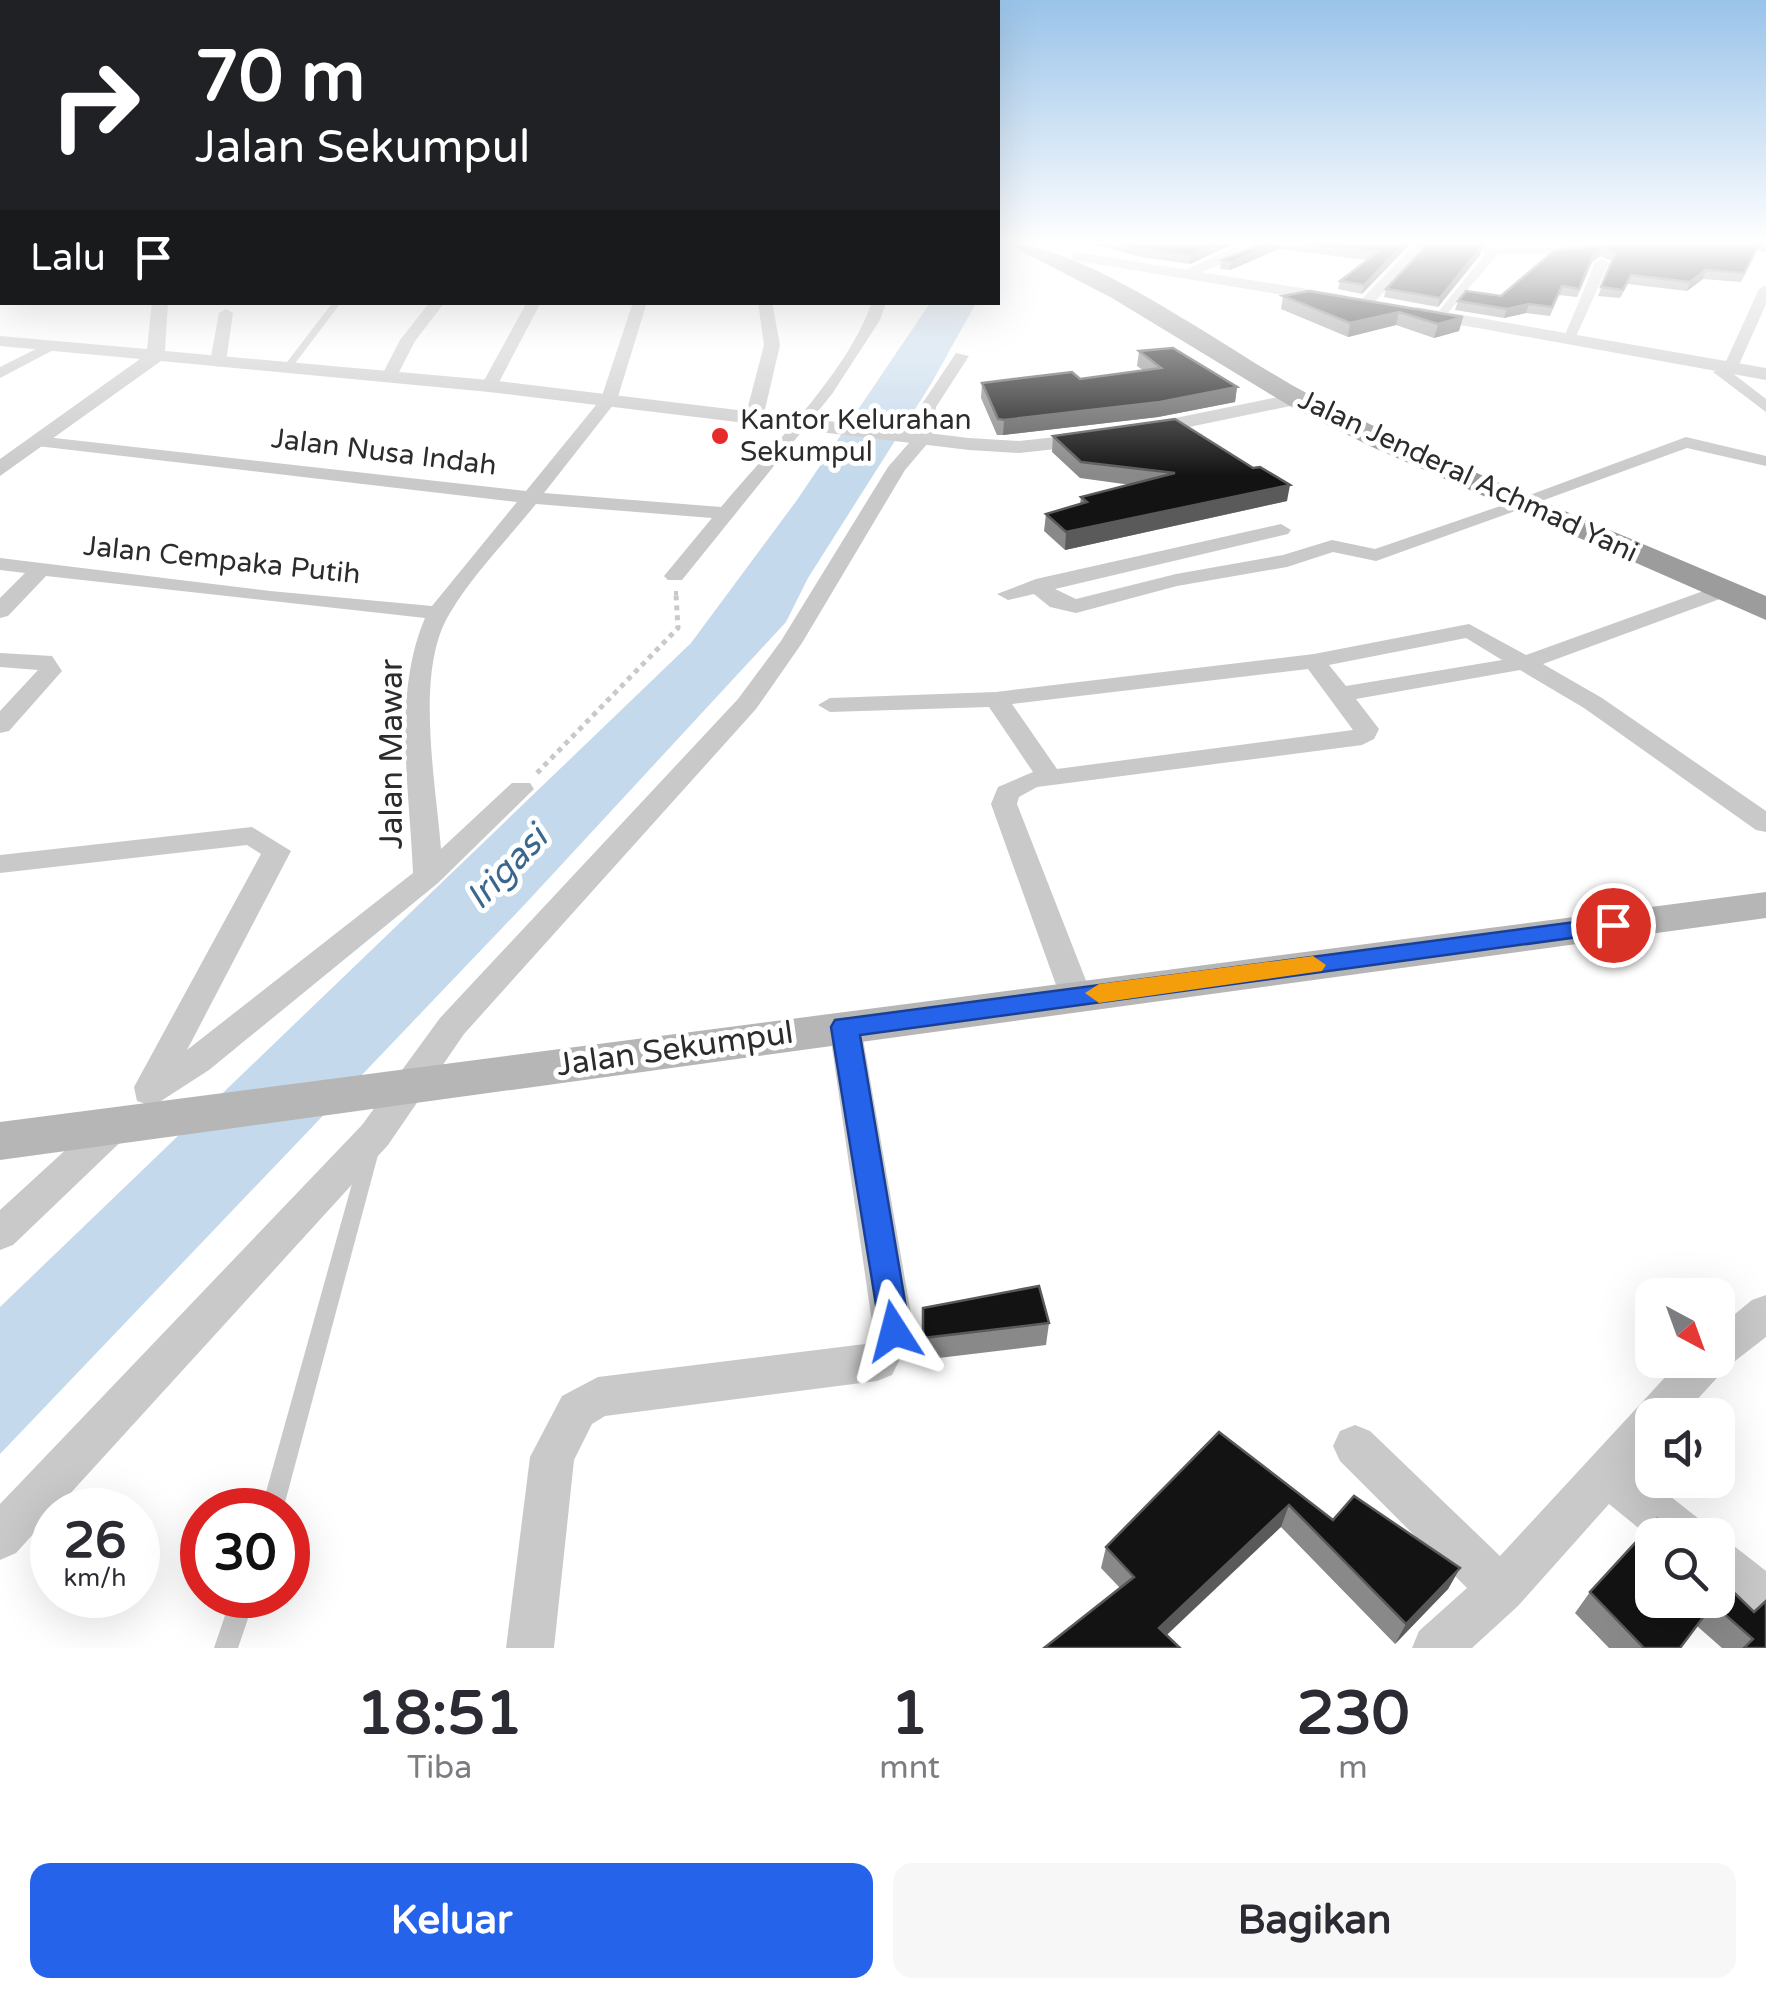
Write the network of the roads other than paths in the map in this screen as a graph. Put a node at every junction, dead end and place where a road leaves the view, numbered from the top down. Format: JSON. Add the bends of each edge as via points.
{"nodes":[{"id":1,"x":158,"y":321,"type":"edge"},
{"id":2,"x":225,"y":321,"type":"edge"},
{"id":3,"x":323,"y":321,"type":"edge"},
{"id":4,"x":423,"y":321,"type":"edge"},
{"id":5,"x":524,"y":321,"type":"edge"},
{"id":6,"x":634,"y":321,"type":"edge"},
{"id":7,"x":772,"y":321,"type":"edge"},
{"id":8,"x":872,"y":321,"type":"edge"},
{"id":9,"x":1175,"y":321,"type":"edge"},
{"id":10,"x":1181,"y":321,"type":"edge"},
{"id":11,"x":1455,"y":321,"type":"edge"},
{"id":12,"x":1575,"y":321,"type":"edge"},
{"id":13,"x":1751,"y":321,"type":"edge"},
{"id":14,"x":1198,"y":332,"type":"junction"},
{"id":15,"x":0,"y":341,"type":"edge"},
{"id":16,"x":1565,"y":341,"type":"junction"},
{"id":17,"x":51,"y":347,"type":"junction"},
{"id":18,"x":961,"y":356,"type":"dead end"},
{"id":19,"x":155,"y":357,"type":"junction"},
{"id":20,"x":218,"y":362,"type":"junction"},
{"id":21,"x":4,"y":368,"type":"edge"},
{"id":22,"x":287,"y":368,"type":"junction"},
{"id":23,"x":1726,"y":370,"type":"junction"},
{"id":24,"x":1766,"y":377,"type":"edge"},
{"id":25,"x":390,"y":378,"type":"junction"},
{"id":26,"x":489,"y":386,"type":"junction"},
{"id":27,"x":1298,"y":398,"type":"junction"},
{"id":28,"x":609,"y":400,"type":"junction"},
{"id":29,"x":1766,"y":407,"type":"edge"},
{"id":30,"x":754,"y":418,"type":"junction"},
{"id":31,"x":800,"y":423,"type":"junction"},
{"id":32,"x":916,"y":436,"type":"junction"},
{"id":33,"x":37,"y":441,"type":"junction"},
{"id":34,"x":1766,"y":461,"type":"edge"},
{"id":35,"x":0,"y":469,"type":"edge"},
{"id":36,"x":534,"y":498,"type":"junction"},
{"id":37,"x":1529,"y":500,"type":"junction"},
{"id":38,"x":725,"y":513,"type":"junction"},
{"id":39,"x":1280,"y":530,"type":"dead end"},
{"id":40,"x":0,"y":564,"type":"edge"},
{"id":41,"x":41,"y":569,"type":"junction"},
{"id":42,"x":675,"y":576,"type":"road end"},
{"id":43,"x":1036,"y":585,"type":"junction"},
{"id":44,"x":1720,"y":590,"type":"junction"},
{"id":45,"x":1766,"y":592,"type":"edge"},
{"id":46,"x":1008,"y":594,"type":"dead end"},
{"id":47,"x":1766,"y":609,"type":"edge"},
{"id":48,"x":0,"y":611,"type":"edge"},
{"id":49,"x":438,"y":613,"type":"junction"},
{"id":50,"x":0,"y":660,"type":"edge"},
{"id":51,"x":1314,"y":661,"type":"junction"},
{"id":52,"x":1528,"y":662,"type":"junction"},
{"id":53,"x":1343,"y":694,"type":"junction"},
{"id":54,"x":996,"y":699,"type":"junction"},
{"id":55,"x":830,"y":705,"type":"dead end"},
{"id":56,"x":0,"y":726,"type":"edge"},
{"id":57,"x":1050,"y":778,"type":"junction"},
{"id":58,"x":521,"y":790,"type":"road end"},
{"id":59,"x":1766,"y":824,"type":"edge"},
{"id":60,"x":0,"y":864,"type":"edge"},
{"id":61,"x":428,"y":876,"type":"junction"},
{"id":62,"x":1766,"y":905,"type":"edge"},
{"id":63,"x":1076,"y":996,"type":"junction"},
{"id":64,"x":845,"y":1027,"type":"junction"},
{"id":65,"x":414,"y":1084,"type":"junction"},
{"id":66,"x":164,"y":1104,"type":"junction"},
{"id":67,"x":114,"y":1126,"type":"junction"},
{"id":68,"x":375,"y":1135,"type":"junction"},
{"id":69,"x":0,"y":1142,"type":"edge"},
{"id":70,"x":0,"y":1234,"type":"edge"},
{"id":71,"x":1766,"y":1312,"type":"edge"},
{"id":72,"x":1735,"y":1338,"type":"edge"},
{"id":73,"x":1691,"y":1378,"type":"edge"},
{"id":74,"x":1671,"y":1398,"type":"edge"},
{"id":75,"x":1635,"y":1439,"type":"edge"},
{"id":76,"x":1355,"y":1446,"type":"dead end"},
{"id":77,"x":1607,"y":1474,"type":"junction"},
{"id":78,"x":278,"y":1488,"type":"edge"},
{"id":79,"x":1662,"y":1518,"type":"edge"},
{"id":80,"x":0,"y":1538,"type":"edge"},
{"id":81,"x":1735,"y":1576,"type":"edge"},
{"id":82,"x":1501,"y":1589,"type":"junction"},
{"id":83,"x":1766,"y":1602,"type":"edge"},
{"id":84,"x":236,"y":1618,"type":"edge"},
{"id":85,"x":226,"y":1648,"type":"edge"},
{"id":86,"x":530,"y":1648,"type":"edge"},
{"id":87,"x":1436,"y":1648,"type":"edge"}],
"edges":[{"from":1,"to":19,"type":"street"},
{"from":2,"to":20,"type":"street"},
{"from":3,"to":22,"type":"lane"},
{"from":4,"to":25,"type":"street"},
{"from":5,"to":26,"type":"street"},
{"from":6,"to":28,"type":"street","name":"Jalan Mawar"},
{"from":7,"to":30,"type":"street"},
{"from":8,"to":31,"type":"street"},
{"from":9,"to":14,"type":"highway","name":"Jalan Jenderal Achmad Yani"},
{"from":10,"to":14,"type":"highway"},
{"from":11,"to":16,"type":"street"},
{"from":12,"to":16,"type":"street"},
{"from":13,"to":23,"type":"street"},
{"from":14,"to":27,"type":"highway","name":"Jalan Jenderal Achmad Yani"},
{"from":14,"to":37,"type":"highway"},
{"from":15,"to":17,"type":"street"},
{"from":16,"to":23,"type":"street"},
{"from":17,"to":19,"type":"street"},
{"from":17,"to":21,"type":"street"},
{"from":18,"to":32,"type":"street"},
{"from":19,"to":20,"type":"street"},
{"from":19,"to":33,"type":"street"},
{"from":20,"to":22,"type":"street"},
{"from":22,"to":25,"type":"street"},
{"from":23,"to":24,"type":"street"},
{"from":23,"to":29,"type":"street"},
{"from":25,"to":26,"type":"street"},
{"from":26,"to":28,"type":"street"},
{"from":27,"to":32,"type":"street","via":[[1117,435],[1019,447]]},
{"from":27,"to":37,"type":"highway","name":"Jalan Jenderal Achmad Yani"},
{"from":28,"to":30,"type":"street"},
{"from":28,"to":36,"type":"street","name":"Jalan Mawar"},
{"from":30,"to":31,"type":"street"},
{"from":31,"to":32,"type":"street"},
{"from":31,"to":38,"type":"street"},
{"from":32,"to":65,"type":"street","via":[[792,643],[747,704],[452,1026]]},
{"from":33,"to":35,"type":"street"},
{"from":33,"to":36,"type":"street","name":"Jalan Nusa Indah"},
{"from":34,"to":37,"type":"street","via":[[1686,442]]},
{"from":36,"to":38,"type":"street","name":"Jalan Nusa Indah"},
{"from":36,"to":49,"type":"street","name":"Jalan Mawar"},
{"from":37,"to":43,"type":"street","via":[[1376,554],[1332,546],[1076,606]]},
{"from":37,"to":44,"type":"highway","name":"Jalan Jenderal Achmad Yani"},
{"from":37,"to":45,"type":"highway"},
{"from":38,"to":42,"type":"street"},
{"from":39,"to":43,"type":"street"},
{"from":40,"to":41,"type":"street","name":"Jalan Cempaka Putih"},
{"from":41,"to":48,"type":"street"},
{"from":41,"to":49,"type":"street","name":"Jalan Cempaka Putih"},
{"from":43,"to":46,"type":"street"},
{"from":44,"to":47,"type":"highway","name":"Jalan Jenderal Achmad Yani"},
{"from":44,"to":52,"type":"street"},
{"from":49,"to":61,"type":"street","name":"Jalan Mawar","via":[[422,652]]},
{"from":50,"to":56,"type":"street","via":[[44,661],[50,671]]},
{"from":51,"to":52,"type":"street","via":[[1460,630],[1481,634]]},
{"from":51,"to":53,"type":"street"},
{"from":51,"to":54,"type":"street"},
{"from":52,"to":53,"type":"street"},
{"from":52,"to":59,"type":"street"},
{"from":53,"to":57,"type":"street","via":[[1366,729],[1353,740]]},
{"from":54,"to":55,"type":"street"},
{"from":54,"to":57,"type":"street"},
{"from":57,"to":63,"type":"street","via":[[1017,784],[1004,804]]},
{"from":58,"to":61,"type":"street"},
{"from":60,"to":66,"type":"street","via":[[252,836],[277,850]]},
{"from":61,"to":66,"type":"street","name":"Jalan Mawar","via":[[197,1060]]},
{"from":62,"to":63,"type":"main road","name":"Jalan Sekumpul"},
{"from":63,"to":64,"type":"main road","name":"Jalan Sekumpul"},
{"from":64,"to":65,"type":"main road","name":"Jalan Sekumpul"},
{"from":64,"to":86,"type":"street","via":[[894,1331],[886,1351],[877,1362],[598,1398],[577,1410],[552,1457]]},
{"from":65,"to":66,"type":"main road","name":"Jalan Sekumpul"},
{"from":65,"to":68,"type":"street"},
{"from":66,"to":67,"type":"main road","name":"Jalan Sekumpul"},
{"from":67,"to":69,"type":"main road","name":"Jalan Sekumpul"},
{"from":67,"to":70,"type":"street"},
{"from":68,"to":78,"type":"lane"},
{"from":68,"to":80,"type":"street"},
{"from":71,"to":72,"type":"street"},
{"from":73,"to":74,"type":"street"},
{"from":75,"to":77,"type":"street"},
{"from":76,"to":82,"type":"street"},
{"from":77,"to":79,"type":"street"},
{"from":77,"to":82,"type":"street"},
{"from":81,"to":83,"type":"street"},
{"from":82,"to":87,"type":"street"},
{"from":84,"to":85,"type":"lane"}]}
